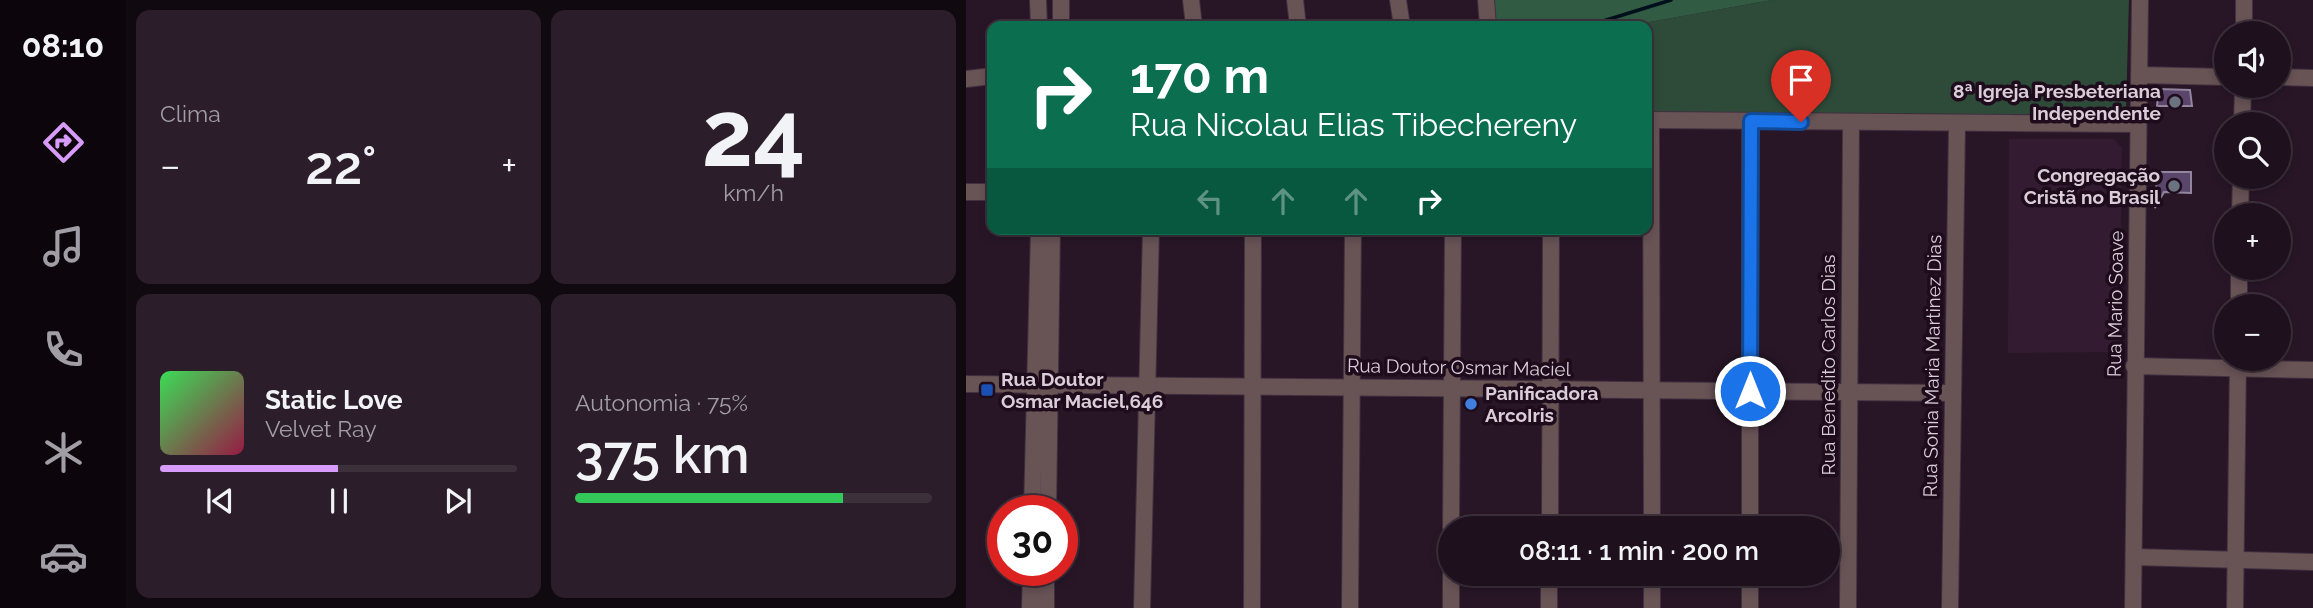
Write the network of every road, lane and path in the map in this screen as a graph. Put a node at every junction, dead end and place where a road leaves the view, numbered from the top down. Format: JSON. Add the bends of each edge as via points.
{"nodes":[{"id":1,"x":1038,"y":0,"type":"edge"},
{"id":2,"x":1061,"y":0,"type":"edge"},
{"id":3,"x":1191,"y":0,"type":"edge"},
{"id":4,"x":1295,"y":0,"type":"edge"},
{"id":5,"x":1398,"y":0,"type":"edge"},
{"id":6,"x":1486,"y":0,"type":"edge"},
{"id":7,"x":2140,"y":0,"type":"edge"},
{"id":8,"x":2244,"y":0,"type":"edge"},
{"id":9,"x":1039,"y":21,"type":"edge"},
{"id":10,"x":1062,"y":21,"type":"edge"},
{"id":11,"x":1193,"y":21,"type":"edge"},
{"id":12,"x":1297,"y":21,"type":"edge"},
{"id":13,"x":1401,"y":21,"type":"edge"},
{"id":14,"x":1488,"y":21,"type":"edge"},
{"id":15,"x":2244,"y":21,"type":"edge"},
{"id":16,"x":2139,"y":75,"type":"junction"},
{"id":17,"x":987,"y":77,"type":"edge"},
{"id":18,"x":2214,"y":77,"type":"edge"},
{"id":19,"x":2291,"y":78,"type":"edge"},
{"id":20,"x":2313,"y":78,"type":"edge"},
{"id":21,"x":966,"y":79,"type":"edge"},
{"id":22,"x":1652,"y":120,"type":"edge"},
{"id":23,"x":1751,"y":121,"type":"junction"},
{"id":24,"x":1851,"y":122,"type":"junction"},
{"id":25,"x":1957,"y":124,"type":"junction"},
{"id":26,"x":2138,"y":124,"type":"junction"},
{"id":27,"x":966,"y":192,"type":"edge"},
{"id":28,"x":987,"y":192,"type":"edge"},
{"id":29,"x":1039,"y":235,"type":"edge"},
{"id":30,"x":1052,"y":235,"type":"edge"},
{"id":31,"x":1151,"y":235,"type":"edge"},
{"id":32,"x":1253,"y":235,"type":"edge"},
{"id":33,"x":1353,"y":235,"type":"edge"},
{"id":34,"x":1452,"y":235,"type":"edge"},
{"id":35,"x":1551,"y":235,"type":"edge"},
{"id":36,"x":1651,"y":235,"type":"edge"},
{"id":37,"x":2214,"y":364,"type":"edge"},
{"id":38,"x":2134,"y":366,"type":"junction"},
{"id":39,"x":2291,"y":368,"type":"edge"},
{"id":40,"x":2313,"y":370,"type":"edge"},
{"id":41,"x":2238,"y":371,"type":"edge"},
{"id":42,"x":966,"y":384,"type":"edge"},
{"id":43,"x":1043,"y":384,"type":"junction"},
{"id":44,"x":1147,"y":385,"type":"junction"},
{"id":45,"x":1254,"y":387,"type":"junction"},
{"id":46,"x":1353,"y":387,"type":"junction"},
{"id":47,"x":1452,"y":388,"type":"junction"},
{"id":48,"x":1551,"y":389,"type":"junction"},
{"id":49,"x":1653,"y":390,"type":"junction"},
{"id":50,"x":1750,"y":391,"type":"junction"},
{"id":51,"x":1848,"y":392,"type":"junction"},
{"id":52,"x":1952,"y":393,"type":"junction"},
{"id":53,"x":1033,"y":495,"type":"edge"},
{"id":54,"x":1047,"y":495,"type":"edge"},
{"id":55,"x":1451,"y":516,"type":"edge"},
{"id":56,"x":1550,"y":516,"type":"edge"},
{"id":57,"x":1652,"y":516,"type":"edge"},
{"id":58,"x":1750,"y":516,"type":"edge"},
{"id":59,"x":2134,"y":557,"type":"junction"},
{"id":60,"x":2236,"y":560,"type":"junction"},
{"id":61,"x":2313,"y":562,"type":"edge"},
{"id":62,"x":1031,"y":586,"type":"edge"},
{"id":63,"x":1046,"y":586,"type":"edge"},
{"id":64,"x":1451,"y":586,"type":"edge"},
{"id":65,"x":1549,"y":586,"type":"edge"},
{"id":66,"x":1652,"y":586,"type":"edge"},
{"id":67,"x":1750,"y":586,"type":"edge"},
{"id":68,"x":1030,"y":608,"type":"edge"},
{"id":69,"x":1045,"y":608,"type":"edge"},
{"id":70,"x":1142,"y":608,"type":"edge"},
{"id":71,"x":1252,"y":608,"type":"edge"},
{"id":72,"x":1350,"y":608,"type":"edge"},
{"id":73,"x":1451,"y":608,"type":"edge"},
{"id":74,"x":1549,"y":608,"type":"edge"},
{"id":75,"x":1652,"y":608,"type":"edge"},
{"id":76,"x":1750,"y":608,"type":"edge"},
{"id":77,"x":1848,"y":608,"type":"edge"},
{"id":78,"x":1950,"y":608,"type":"edge"},
{"id":79,"x":2133,"y":608,"type":"edge"},
{"id":80,"x":2235,"y":608,"type":"edge"}],
"edges":[{"from":1,"to":9,"type":"street"},
{"from":2,"to":10,"type":"street"},
{"from":3,"to":11,"type":"street"},
{"from":4,"to":12,"type":"street"},
{"from":5,"to":13,"type":"street"},
{"from":6,"to":14,"type":"street"},
{"from":7,"to":16,"type":"street","name":"Rua Mario Soave"},
{"from":8,"to":15,"type":"street"},
{"from":16,"to":18,"type":"street"},
{"from":16,"to":26,"type":"street","name":"Rua Mario Soave"},
{"from":17,"to":21,"type":"street"},
{"from":19,"to":20,"type":"street"},
{"from":22,"to":23,"type":"street"},
{"from":23,"to":24,"type":"street"},
{"from":23,"to":50,"type":"street"},
{"from":24,"to":25,"type":"street"},
{"from":24,"to":51,"type":"street","name":"Rua Benedito Carlos Dias"},
{"from":25,"to":26,"type":"street"},
{"from":25,"to":52,"type":"street","name":"Rua Sonia Maria Martinez Dias"},
{"from":26,"to":38,"type":"street","name":"Rua Mario Soave"},
{"from":27,"to":28,"type":"street"},
{"from":29,"to":43,"type":"street"},
{"from":30,"to":43,"type":"street"},
{"from":31,"to":44,"type":"street"},
{"from":32,"to":45,"type":"street"},
{"from":33,"to":46,"type":"street"},
{"from":34,"to":47,"type":"street"},
{"from":35,"to":48,"type":"street"},
{"from":36,"to":49,"type":"street"},
{"from":37,"to":38,"type":"street"},
{"from":38,"to":59,"type":"street","name":"Rua Mario Soave"},
{"from":39,"to":40,"type":"street"},
{"from":41,"to":60,"type":"street"},
{"from":42,"to":43,"type":"street","name":"Rua Doutor Osmar Maciel"},
{"from":43,"to":44,"type":"street","name":"Rua Doutor Osmar Maciel"},
{"from":43,"to":53,"type":"street"},
{"from":43,"to":54,"type":"street"},
{"from":44,"to":45,"type":"street","name":"Rua Doutor Osmar Maciel"},
{"from":44,"to":70,"type":"street"},
{"from":45,"to":46,"type":"street","name":"Rua Doutor Osmar Maciel"},
{"from":45,"to":71,"type":"street"},
{"from":46,"to":47,"type":"street","name":"Rua Doutor Osmar Maciel"},
{"from":46,"to":72,"type":"street"},
{"from":47,"to":48,"type":"street","name":"Rua Doutor Osmar Maciel"},
{"from":47,"to":55,"type":"street"},
{"from":48,"to":49,"type":"street","name":"Rua Doutor Osmar Maciel"},
{"from":48,"to":56,"type":"street"},
{"from":49,"to":50,"type":"street","name":"Rua Doutor Osmar Maciel"},
{"from":49,"to":57,"type":"street"},
{"from":50,"to":51,"type":"street","name":"Rua Doutor Osmar Maciel"},
{"from":50,"to":58,"type":"street"},
{"from":51,"to":52,"type":"street","name":"Rua Doutor Osmar Maciel"},
{"from":51,"to":77,"type":"street","name":"Rua Benedito Carlos Dias"},
{"from":52,"to":78,"type":"street","name":"Rua Sonia Maria Martinez Dias"},
{"from":59,"to":60,"type":"street"},
{"from":59,"to":79,"type":"street","name":"Rua Mario Soave"},
{"from":60,"to":61,"type":"street"},
{"from":60,"to":80,"type":"street"},
{"from":62,"to":68,"type":"street"},
{"from":63,"to":69,"type":"street"},
{"from":64,"to":73,"type":"street"},
{"from":65,"to":74,"type":"street"},
{"from":66,"to":75,"type":"street"},
{"from":67,"to":76,"type":"street"}]}
